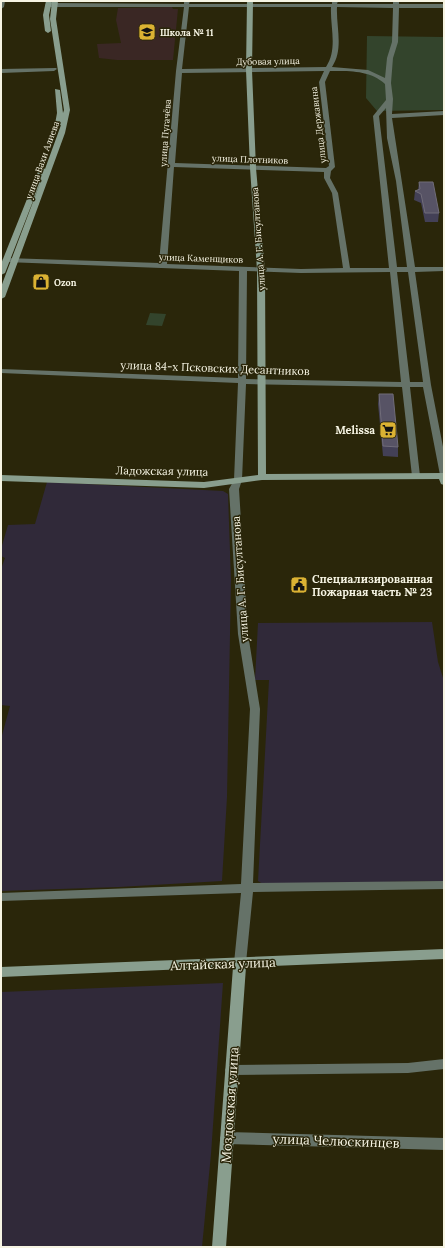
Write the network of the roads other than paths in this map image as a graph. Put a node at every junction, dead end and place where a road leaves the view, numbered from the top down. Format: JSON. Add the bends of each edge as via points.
{"nodes":[{"id":1,"x":2,"y":1,"type":"edge"},
{"id":2,"x":52,"y":3,"type":"edge"},
{"id":3,"x":102,"y":3,"type":"edge"},
{"id":4,"x":186,"y":3,"type":"edge"},
{"id":5,"x":250,"y":3,"type":"edge"},
{"id":6,"x":334,"y":3,"type":"edge"},
{"id":7,"x":396,"y":4,"type":"edge"},
{"id":8,"x":1,"y":5,"type":"edge"},
{"id":9,"x":444,"y":6,"type":"edge"},
{"id":10,"x":54,"y":68,"type":"junction"},
{"id":11,"x":330,"y":68,"type":"junction"},
{"id":12,"x":249,"y":70,"type":"junction"},
{"id":13,"x":1,"y":71,"type":"edge"},
{"id":14,"x":179,"y":71,"type":"junction"},
{"id":15,"x":388,"y":83,"type":"junction"},
{"id":16,"x":390,"y":100,"type":"junction"},
{"id":17,"x":444,"y":113,"type":"edge"},
{"id":18,"x":389,"y":116,"type":"junction"},
{"id":19,"x":172,"y":165,"type":"junction"},
{"id":20,"x":253,"y":168,"type":"junction"},
{"id":21,"x":328,"y":170,"type":"junction"},
{"id":22,"x":10,"y":260,"type":"junction"},
{"id":23,"x":163,"y":266,"type":"junction"},
{"id":24,"x":244,"y":269,"type":"junction"},
{"id":25,"x":394,"y":269,"type":"junction"},
{"id":26,"x":411,"y":269,"type":"junction"},
{"id":27,"x":444,"y":269,"type":"edge"},
{"id":28,"x":261,"y":270,"type":"junction"},
{"id":29,"x":347,"y":270,"type":"junction"},
{"id":30,"x":1,"y":273,"type":"edge"},
{"id":31,"x":1,"y":297,"type":"edge"},
{"id":32,"x":1,"y":371,"type":"edge"},
{"id":33,"x":242,"y":381,"type":"junction"},
{"id":34,"x":263,"y":381,"type":"junction"},
{"id":35,"x":407,"y":385,"type":"junction"},
{"id":36,"x":428,"y":386,"type":"junction"},
{"id":37,"x":416,"y":476,"type":"junction"},
{"id":38,"x":262,"y":477,"type":"junction"},
{"id":39,"x":1,"y":478,"type":"edge"},
{"id":40,"x":444,"y":478,"type":"edge"},
{"id":41,"x":238,"y":480,"type":"junction"},
{"id":42,"x":444,"y":885,"type":"edge"},
{"id":43,"x":247,"y":888,"type":"junction"},
{"id":44,"x":1,"y":897,"type":"edge"},
{"id":45,"x":444,"y":954,"type":"edge"},
{"id":46,"x":240,"y":963,"type":"junction"},
{"id":47,"x":1,"y":972,"type":"edge"},
{"id":48,"x":444,"y":1064,"type":"edge"},
{"id":49,"x":232,"y":1070,"type":"junction"},
{"id":50,"x":227,"y":1138,"type":"junction"},
{"id":51,"x":444,"y":1144,"type":"edge"},
{"id":52,"x":219,"y":1247,"type":"edge"}],
"edges":[{"from":1,"to":8,"type":"street"},
{"from":2,"to":3,"type":"street"},
{"from":2,"to":10,"type":"main road","name":"улица Вахи Алиева","via":[[46,15]]},
{"from":2,"to":22,"type":"main road","name":"улица Вахи Алиева","via":[[66,117],[62,133]]},
{"from":3,"to":4,"type":"street"},
{"from":4,"to":5,"type":"street"},
{"from":4,"to":14,"type":"street","name":"улица Пугачёва"},
{"from":5,"to":6,"type":"street"},
{"from":5,"to":12,"type":"main road","name":"улица А. Г. Бисултанова"},
{"from":6,"to":7,"type":"street"},
{"from":6,"to":11,"type":"street","name":"улица Державина","via":[[336,53]]},
{"from":7,"to":9,"type":"street"},
{"from":7,"to":15,"type":"street","via":[[395,42],[390,58]]},
{"from":10,"to":13,"type":"street"},
{"from":10,"to":22,"type":"main road","name":"улица Вахи Алиева","via":[[60,120]]},
{"from":11,"to":12,"type":"street","name":"Дубовая улица"},
{"from":11,"to":15,"type":"street","name":"Дубовая улица","via":[[379,76]]},
{"from":11,"to":21,"type":"street","name":"улица Державина","via":[[323,76],[322,82],[332,167]]},
{"from":12,"to":14,"type":"street","name":"Дубовая улица"},
{"from":12,"to":20,"type":"main road","name":"улица А. Г. Бисултанова"},
{"from":14,"to":19,"type":"street","name":"улица Пугачёва"},
{"from":15,"to":16,"type":"street"},
{"from":16,"to":18,"type":"street"},
{"from":16,"to":25,"type":"street","via":[[376,116]]},
{"from":17,"to":18,"type":"street"},
{"from":18,"to":26,"type":"street"},
{"from":19,"to":20,"type":"street","name":"улица Плотников"},
{"from":19,"to":23,"type":"street","name":"улица Пугачёва"},
{"from":20,"to":21,"type":"street","name":"улица Плотников"},
{"from":20,"to":28,"type":"main road","name":"улица А. Г. Бисултанова"},
{"from":21,"to":29,"type":"street","name":"улица Державина","via":[[328,178],[335,193]]},
{"from":22,"to":23,"type":"street","name":"улица Каменщиков"},
{"from":22,"to":30,"type":"main road","name":"улица Вахи Алиева"},
{"from":22,"to":31,"type":"main road","name":"улица Вахи Алиева"},
{"from":23,"to":24,"type":"street","name":"улица Каменщиков"},
{"from":24,"to":28,"type":"street","name":"улица Каменщиков"},
{"from":24,"to":33,"type":"street","name":"улица А. Г. Бисултанова"},
{"from":25,"to":26,"type":"street","name":"улица Каменщиков"},
{"from":25,"to":29,"type":"street","name":"улица Каменщиков"},
{"from":25,"to":35,"type":"street"},
{"from":26,"to":27,"type":"street","name":"улица Каменщиков"},
{"from":26,"to":36,"type":"street"},
{"from":28,"to":29,"type":"street","name":"улица Каменщиков"},
{"from":28,"to":34,"type":"main road","name":"улица А. Г. Бисултанова"},
{"from":32,"to":33,"type":"street","name":"улица 84-х Псковских Десантников"},
{"from":33,"to":34,"type":"street","name":"улица 84-х Псковских Десантников"},
{"from":33,"to":41,"type":"street","name":"улица А. Г. Бисултанова"},
{"from":34,"to":35,"type":"street","name":"улица 84-х Псковских Десантников"},
{"from":34,"to":38,"type":"main road","name":"улица А. Г. Бисултанова"},
{"from":35,"to":36,"type":"street","name":"улица 84-х Псковских Десантников"},
{"from":35,"to":37,"type":"street"},
{"from":36,"to":40,"type":"street"},
{"from":37,"to":38,"type":"main road","name":"Ладожская улица"},
{"from":37,"to":40,"type":"main road","name":"Ладожская улица"},
{"from":38,"to":41,"type":"main road","name":"Ладожская улица"},
{"from":39,"to":41,"type":"main road","name":"Ладожская улица","via":[[204,486]]},
{"from":41,"to":43,"type":"street","name":"улица А. Г. Бисултанова","via":[[234,499],[243,634],[255,709]]},
{"from":42,"to":43,"type":"street"},
{"from":43,"to":44,"type":"street"},
{"from":43,"to":46,"type":"street","name":"улица А. Г. Бисултанова"},
{"from":45,"to":46,"type":"main road","name":"Алтайская улица"},
{"from":46,"to":47,"type":"main road","name":"Алтайская улица"},
{"from":46,"to":49,"type":"main road","name":"Моздокская улица"},
{"from":48,"to":49,"type":"street","via":[[408,1068]]},
{"from":49,"to":50,"type":"main road","name":"Моздокская улица"},
{"from":50,"to":51,"type":"street","name":"улица Челюскинцев"},
{"from":50,"to":52,"type":"main road","name":"Моздокская улица"}]}
